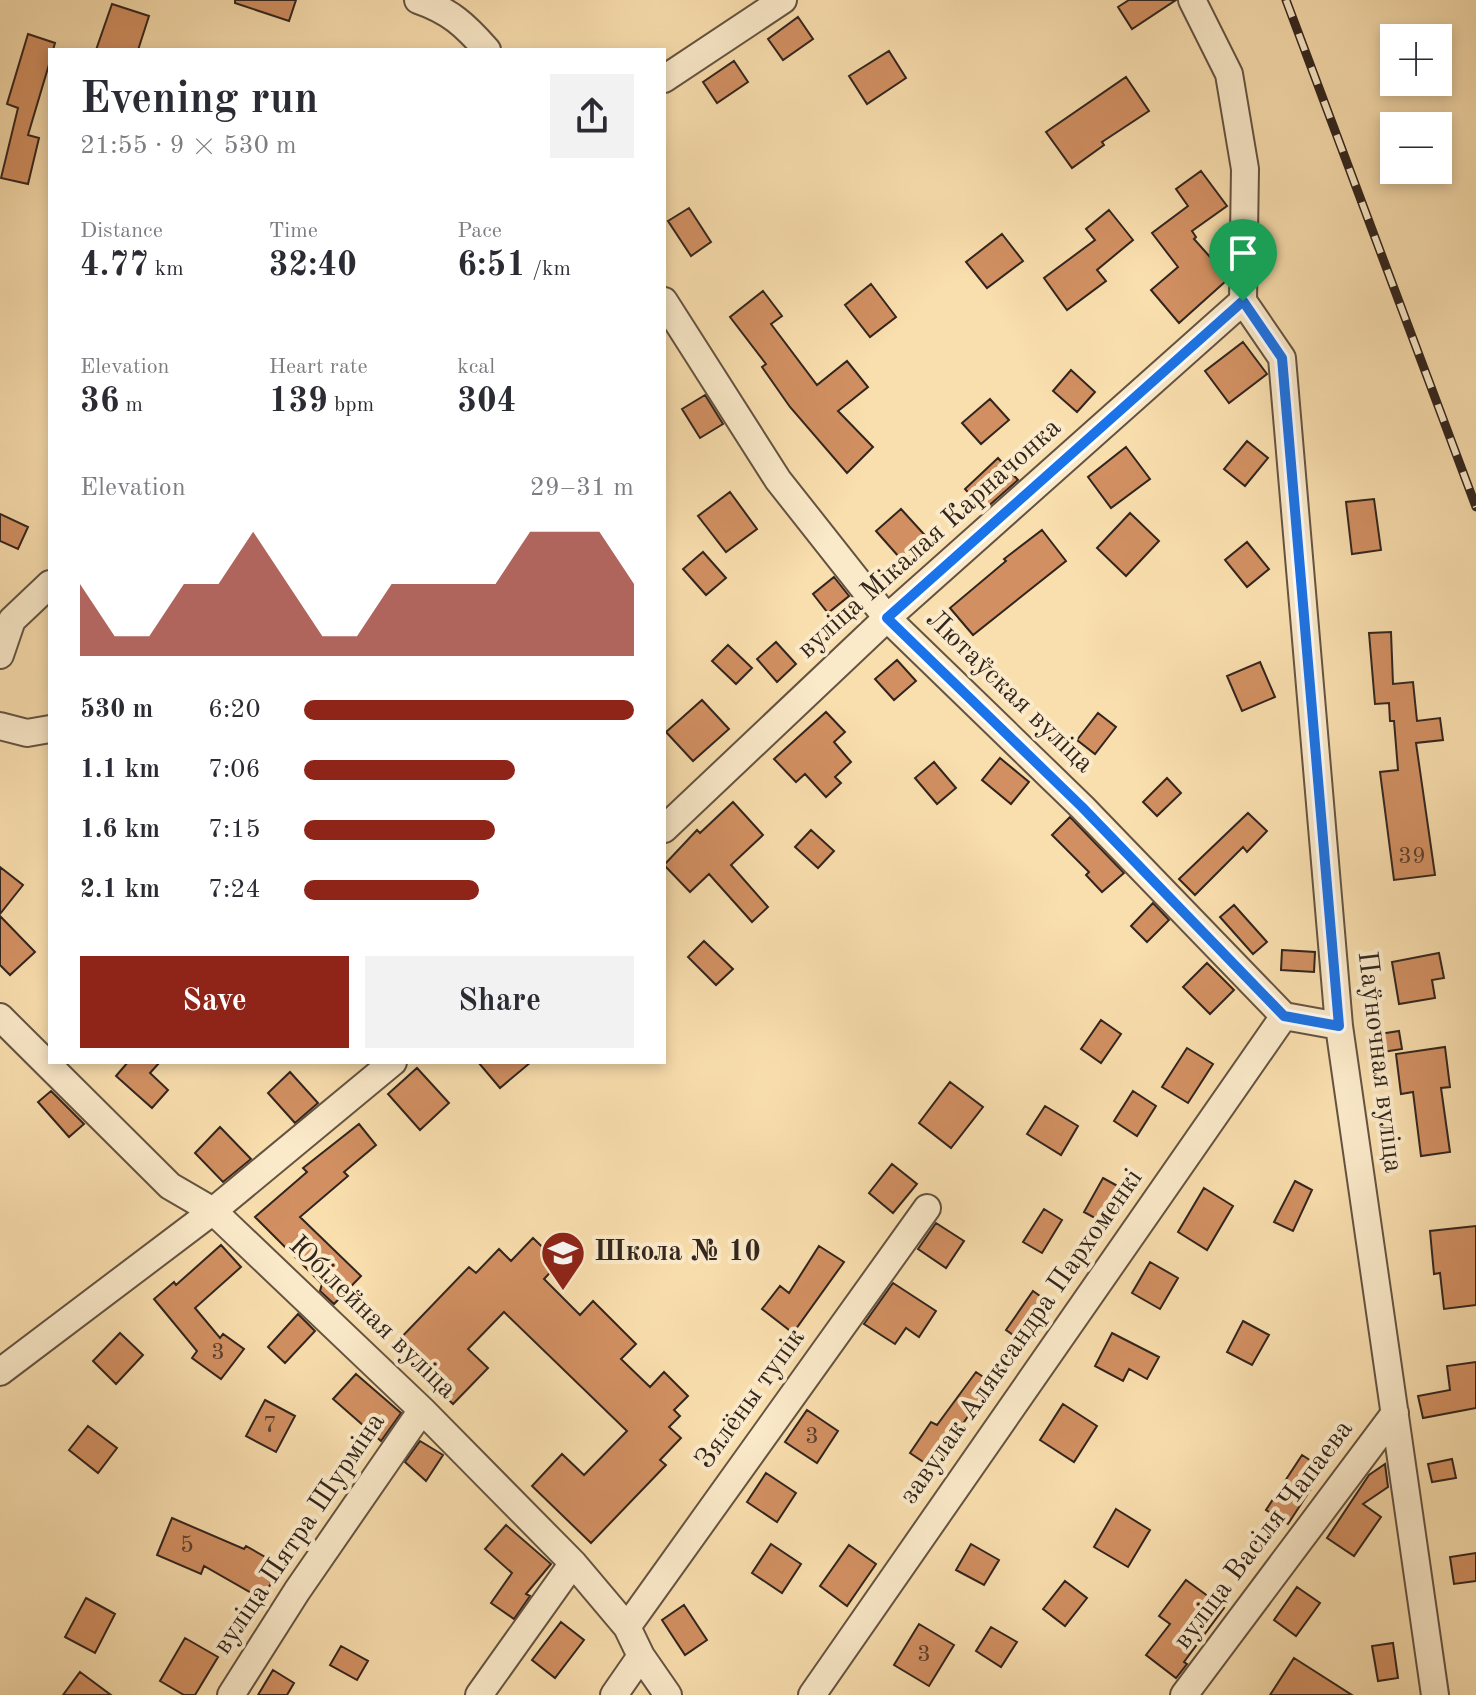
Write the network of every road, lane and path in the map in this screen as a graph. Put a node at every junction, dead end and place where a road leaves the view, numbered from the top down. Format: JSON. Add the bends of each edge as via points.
{"nodes":[{"id":1,"x":421,"y":0,"type":"edge"},
{"id":2,"x":783,"y":0,"type":"edge"},
{"id":3,"x":1192,"y":0,"type":"edge"},
{"id":4,"x":485,"y":48,"type":"edge"},
{"id":5,"x":666,"y":78,"type":"edge"},
{"id":6,"x":1243,"y":301,"type":"junction"},
{"id":7,"x":666,"y":304,"type":"edge"},
{"id":8,"x":48,"y":586,"type":"edge"},
{"id":9,"x":887,"y":618,"type":"junction"},
{"id":10,"x":0,"y":655,"type":"edge"},
{"id":11,"x":0,"y":726,"type":"edge"},
{"id":12,"x":48,"y":729,"type":"edge"},
{"id":13,"x":666,"y":827,"type":"edge"},
{"id":14,"x":1284,"y":1016,"type":"junction"},
{"id":15,"x":0,"y":1017,"type":"edge"},
{"id":16,"x":1339,"y":1026,"type":"junction"},
{"id":17,"x":391,"y":1064,"type":"edge"},
{"id":18,"x":927,"y":1208,"type":"dead end"},
{"id":19,"x":213,"y":1211,"type":"junction"},
{"id":20,"x":0,"y":1372,"type":"edge"},
{"id":21,"x":422,"y":1410,"type":"junction"},
{"id":22,"x":1395,"y":1413,"type":"junction"},
{"id":23,"x":573,"y":1563,"type":"junction"},
{"id":24,"x":627,"y":1627,"type":"junction"},
{"id":25,"x":641,"y":1656,"type":"junction"},
{"id":26,"x":231,"y":1695,"type":"edge"},
{"id":27,"x":479,"y":1695,"type":"edge"},
{"id":28,"x":614,"y":1695,"type":"edge"},
{"id":29,"x":668,"y":1695,"type":"edge"},
{"id":30,"x":812,"y":1695,"type":"edge"},
{"id":31,"x":1184,"y":1695,"type":"edge"},
{"id":32,"x":1435,"y":1695,"type":"edge"}],
"edges":[{"from":1,"to":4,"type":"street","via":[[442,8]]},
{"from":2,"to":5,"type":"street"},
{"from":3,"to":6,"type":"street","via":[[1229,74],[1245,169]]},
{"from":6,"to":9,"type":"street","name":"вуліца Мікалая Карначонка"},
{"from":6,"to":16,"type":"street","name":"Паўночная вуліца","via":[[1282,358]]},
{"from":7,"to":9,"type":"street","name":"Лютаўская вуліца","via":[[778,480]]},
{"from":8,"to":10,"type":"street","via":[[12,620]]},
{"from":9,"to":13,"type":"street","name":"вуліца Мікалая Карначонка"},
{"from":9,"to":14,"type":"street","name":"Лютаўская вуліца","via":[[1082,807]]},
{"from":11,"to":12,"type":"street","via":[[27,733]]},
{"from":14,"to":16,"type":"street"},
{"from":14,"to":30,"type":"street","name":"завулак Аляксандра Пархоменкі"},
{"from":15,"to":19,"type":"street","name":"Юбілейная вуліца","via":[[170,1186]]},
{"from":16,"to":22,"type":"street","name":"Паўночная вуліца"},
{"from":17,"to":19,"type":"street"},
{"from":18,"to":24,"type":"street","name":"Зялёны тупік"},
{"from":19,"to":20,"type":"street"},
{"from":19,"to":21,"type":"street","name":"Юбілейная вуліца"},
{"from":21,"to":23,"type":"street","name":"Юбілейная вуліца"},
{"from":21,"to":26,"type":"street","name":"вуліца Пятра Шурміна"},
{"from":22,"to":31,"type":"street","name":"вуліца Васіля Чапаева"},
{"from":22,"to":32,"type":"street","name":"Паўночная вуліца"},
{"from":23,"to":24,"type":"street","name":"Юбілейная вуліца"},
{"from":23,"to":27,"type":"street"},
{"from":24,"to":25,"type":"street","name":"Юбілейная вуліца"},
{"from":25,"to":28,"type":"street"},
{"from":25,"to":29,"type":"street","name":"Юбілейная вуліца"}]}
